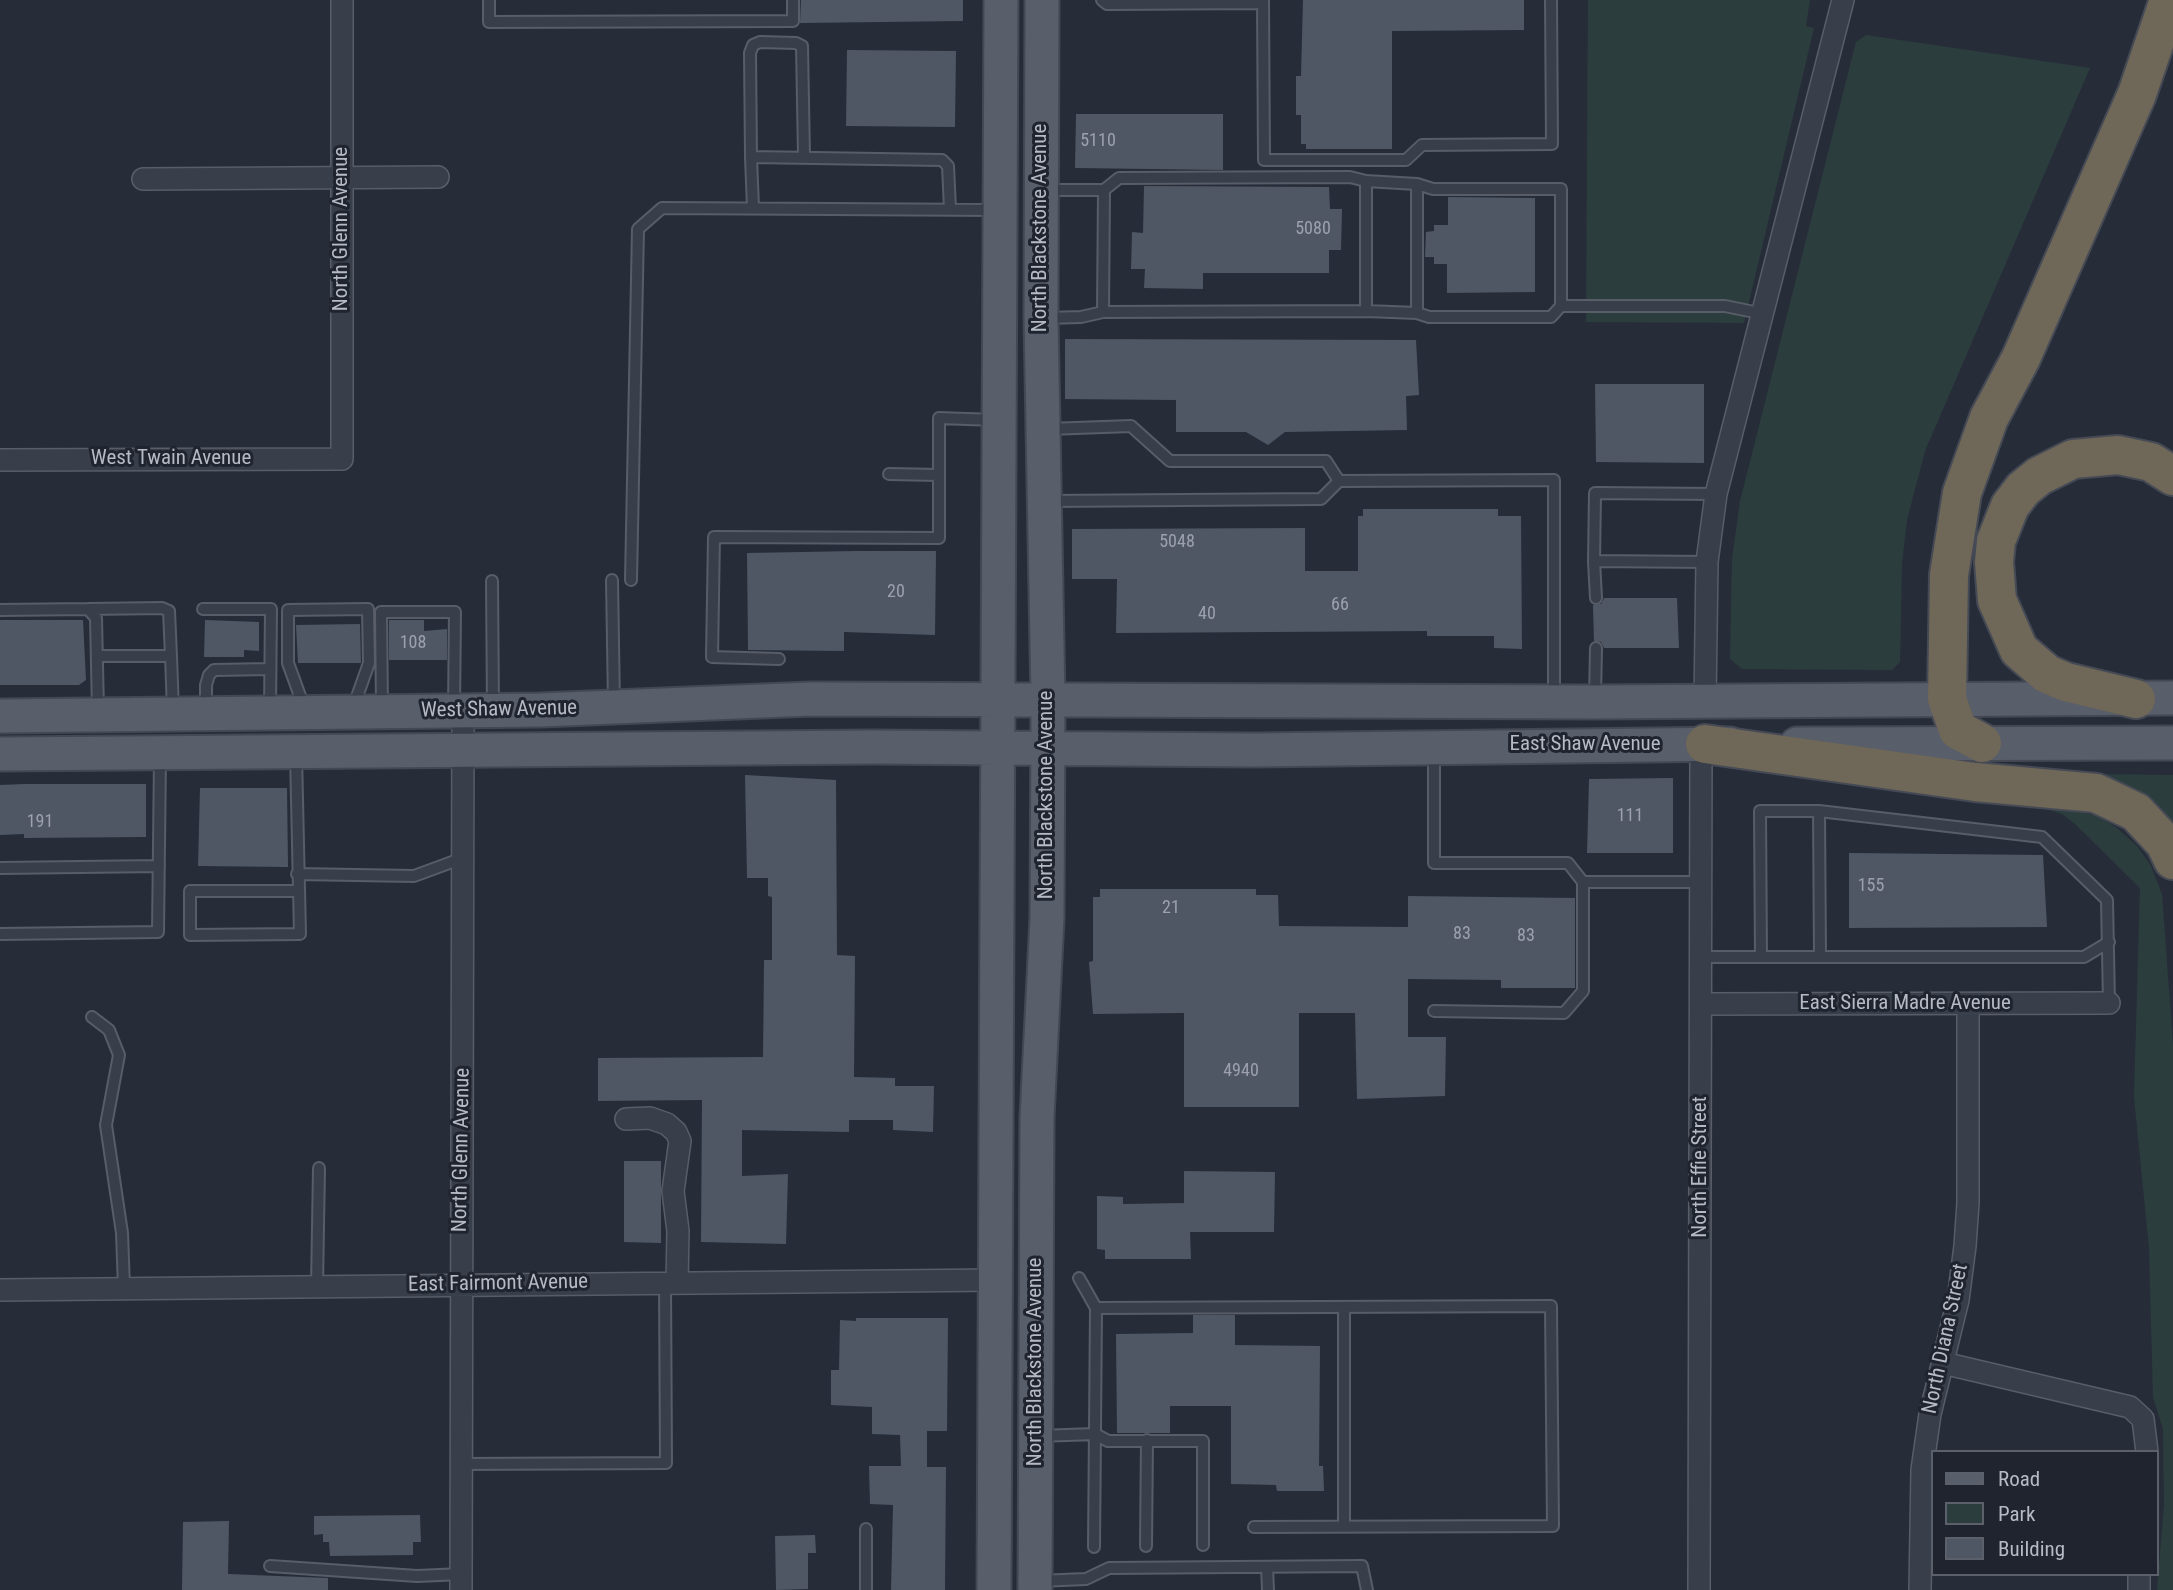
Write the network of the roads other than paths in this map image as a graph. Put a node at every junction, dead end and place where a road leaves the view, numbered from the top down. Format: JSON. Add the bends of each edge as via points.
{"nodes":[{"id":1,"x":342,"y":0,"type":"edge"},
{"id":2,"x":489,"y":0,"type":"edge"},
{"id":3,"x":793,"y":0,"type":"edge"},
{"id":4,"x":1001,"y":0,"type":"edge"},
{"id":5,"x":1042,"y":0,"type":"edge"},
{"id":6,"x":1102,"y":0,"type":"edge"},
{"id":7,"x":1551,"y":0,"type":"edge"},
{"id":8,"x":1843,"y":0,"type":"edge"},
{"id":9,"x":2169,"y":0,"type":"edge"},
{"id":10,"x":1263,"y":2,"type":"edge"},
{"id":11,"x":751,"y":157,"type":"junction"},
{"id":12,"x":804,"y":157,"type":"junction"},
{"id":13,"x":342,"y":177,"type":"junction"},
{"id":14,"x":438,"y":177,"type":"dead end"},
{"id":15,"x":143,"y":179,"type":"dead end"},
{"id":16,"x":1366,"y":181,"type":"junction"},
{"id":17,"x":1417,"y":184,"type":"junction"},
{"id":18,"x":1042,"y":190,"type":"junction"},
{"id":19,"x":1104,"y":190,"type":"junction"},
{"id":20,"x":753,"y":208,"type":"junction"},
{"id":21,"x":950,"y":209,"type":"junction"},
{"id":22,"x":1000,"y":210,"type":"junction"},
{"id":23,"x":1561,"y":306,"type":"junction"},
{"id":24,"x":1103,"y":312,"type":"junction"},
{"id":25,"x":1366,"y":312,"type":"junction"},
{"id":26,"x":1417,"y":313,"type":"junction"},
{"id":27,"x":1764,"y":314,"type":"junction"},
{"id":28,"x":1041,"y":318,"type":"junction"},
{"id":29,"x":998,"y":421,"type":"junction"},
{"id":30,"x":1042,"y":429,"type":"junction"},
{"id":31,"x":342,"y":459,"type":"joint"},
{"id":32,"x":0,"y":460,"type":"edge"},
{"id":33,"x":889,"y":474,"type":"dead end"},
{"id":34,"x":939,"y":475,"type":"junction"},
{"id":35,"x":2173,"y":477,"type":"edge"},
{"id":36,"x":1339,"y":481,"type":"junction"},
{"id":37,"x":1716,"y":494,"type":"junction"},
{"id":38,"x":1044,"y":501,"type":"junction"},
{"id":39,"x":1594,"y":561,"type":"junction"},
{"id":40,"x":1707,"y":562,"type":"junction"},
{"id":41,"x":612,"y":580,"type":"dead end"},
{"id":42,"x":632,"y":580,"type":"dead end"},
{"id":43,"x":492,"y":581,"type":"dead end"},
{"id":44,"x":1596,"y":598,"type":"dead end"},
{"id":45,"x":88,"y":609,"type":"junction"},
{"id":46,"x":203,"y":609,"type":"dead end"},
{"id":47,"x":0,"y":610,"type":"edge"},
{"id":48,"x":1596,"y":648,"type":"dead end"},
{"id":49,"x":97,"y":656,"type":"junction"},
{"id":50,"x":171,"y":656,"type":"junction"},
{"id":51,"x":779,"y":659,"type":"dead end"},
{"id":52,"x":270,"y":669,"type":"junction"},
{"id":53,"x":2173,"y":698,"type":"edge"},
{"id":54,"x":1947,"y":699,"type":"junction"},
{"id":55,"x":2136,"y":699,"type":"junction"},
{"id":56,"x":998,"y":700,"type":"junction"},
{"id":57,"x":1048,"y":700,"type":"junction"},
{"id":58,"x":1554,"y":701,"type":"junction"},
{"id":59,"x":1705,"y":701,"type":"junction"},
{"id":60,"x":1595,"y":702,"type":"junction"},
{"id":61,"x":614,"y":708,"type":"junction"},
{"id":62,"x":470,"y":711,"type":"junction"},
{"id":63,"x":367,"y":712,"type":"junction"},
{"id":64,"x":270,"y":713,"type":"junction"},
{"id":65,"x":306,"y":713,"type":"junction"},
{"id":66,"x":190,"y":714,"type":"junction"},
{"id":67,"x":99,"y":715,"type":"junction"},
{"id":68,"x":0,"y":716,"type":"edge"},
{"id":69,"x":1982,"y":743,"type":"junction"},
{"id":70,"x":2173,"y":743,"type":"edge"},
{"id":71,"x":1703,"y":744,"type":"junction"},
{"id":72,"x":1434,"y":745,"type":"junction"},
{"id":73,"x":1567,"y":745,"type":"junction"},
{"id":74,"x":1047,"y":747,"type":"junction"},
{"id":75,"x":998,"y":748,"type":"junction"},
{"id":76,"x":463,"y":750,"type":"junction"},
{"id":77,"x":296,"y":752,"type":"junction"},
{"id":78,"x":160,"y":753,"type":"junction"},
{"id":79,"x":0,"y":754,"type":"edge"},
{"id":80,"x":1819,"y":811,"type":"junction"},
{"id":81,"x":463,"y":858,"type":"junction"},
{"id":82,"x":2173,"y":860,"type":"edge"},
{"id":83,"x":159,"y":866,"type":"junction"},
{"id":84,"x":0,"y":868,"type":"edge"},
{"id":85,"x":297,"y":874,"type":"junction"},
{"id":86,"x":1583,"y":882,"type":"junction"},
{"id":87,"x":1702,"y":882,"type":"junction"},
{"id":88,"x":297,"y":891,"type":"junction"},
{"id":89,"x":0,"y":934,"type":"edge"},
{"id":90,"x":2109,"y":942,"type":"junction"},
{"id":91,"x":1701,"y":957,"type":"junction"},
{"id":92,"x":1760,"y":957,"type":"junction"},
{"id":93,"x":1820,"y":957,"type":"junction"},
{"id":94,"x":2109,"y":1003,"type":"joint"},
{"id":95,"x":1701,"y":1004,"type":"junction"},
{"id":96,"x":1968,"y":1004,"type":"junction"},
{"id":97,"x":1434,"y":1011,"type":"dead end"},
{"id":98,"x":92,"y":1017,"type":"dead end"},
{"id":99,"x":997,"y":1047,"type":"junction"},
{"id":100,"x":626,"y":1119,"type":"dead end"},
{"id":101,"x":319,"y":1168,"type":"dead end"},
{"id":102,"x":1079,"y":1278,"type":"dead end"},
{"id":103,"x":1036,"y":1279,"type":"junction"},
{"id":104,"x":995,"y":1280,"type":"junction"},
{"id":105,"x":671,"y":1282,"type":"junction"},
{"id":106,"x":461,"y":1284,"type":"junction"},
{"id":107,"x":317,"y":1286,"type":"junction"},
{"id":108,"x":124,"y":1288,"type":"junction"},
{"id":109,"x":0,"y":1290,"type":"edge"},
{"id":110,"x":1344,"y":1307,"type":"junction"},
{"id":111,"x":1096,"y":1308,"type":"junction"},
{"id":112,"x":1943,"y":1363,"type":"junction"},
{"id":113,"x":1095,"y":1434,"type":"junction"},
{"id":114,"x":1036,"y":1436,"type":"junction"},
{"id":115,"x":1147,"y":1440,"type":"junction"},
{"id":116,"x":2147,"y":1450,"type":"edge"},
{"id":117,"x":461,"y":1464,"type":"junction"},
{"id":118,"x":1254,"y":1527,"type":"dead end"},
{"id":119,"x":1344,"y":1527,"type":"junction"},
{"id":120,"x":866,"y":1529,"type":"dead end"},
{"id":121,"x":1203,"y":1545,"type":"dead end"},
{"id":122,"x":1146,"y":1546,"type":"dead end"},
{"id":123,"x":1094,"y":1547,"type":"dead end"},
{"id":124,"x":270,"y":1566,"type":"dead end"},
{"id":125,"x":1268,"y":1567,"type":"junction"},
{"id":126,"x":461,"y":1582,"type":"edge"},
{"id":127,"x":1086,"y":1585,"type":"edge"},
{"id":128,"x":1035,"y":1586,"type":"edge"},
{"id":129,"x":866,"y":1590,"type":"edge"},
{"id":130,"x":994,"y":1590,"type":"edge"},
{"id":131,"x":1268,"y":1590,"type":"edge"},
{"id":132,"x":1367,"y":1590,"type":"edge"},
{"id":133,"x":1699,"y":1590,"type":"edge"},
{"id":134,"x":1920,"y":1590,"type":"edge"}],
"edges":[{"from":1,"to":13,"type":"street","name":"North Glenn Avenue"},
{"from":2,"to":3,"type":"lane","via":[[489,22],[793,21]]},
{"from":4,"to":22,"type":"main road","name":"North Blackstone Avenue"},
{"from":5,"to":18,"type":"main road","name":"North Blackstone Avenue"},
{"from":6,"to":10,"type":"lane","via":[[1107,4]]},
{"from":7,"to":10,"type":"lane","via":[[1552,144],[1422,145],[1406,160],[1264,160]]},
{"from":8,"to":27,"type":"street"},
{"from":9,"to":54,"type":"highway","via":[[2137,94],[2021,358],[1989,418],[1968,474],[1949,575]]},
{"from":11,"to":12,"type":"lane"},
{"from":11,"to":12,"type":"lane","via":[[750,53],[760,42],[802,46]]},
{"from":11,"to":20,"type":"lane"},
{"from":12,"to":21,"type":"lane","via":[[942,160],[947,166]]},
{"from":13,"to":14,"type":"street"},
{"from":13,"to":15,"type":"street"},
{"from":13,"to":31,"type":"street","name":"North Glenn Avenue"},
{"from":16,"to":17,"type":"lane"},
{"from":16,"to":19,"type":"lane","via":[[1350,177],[1119,178]]},
{"from":16,"to":25,"type":"lane"},
{"from":17,"to":23,"type":"lane","via":[[1561,189]]},
{"from":17,"to":26,"type":"lane"},
{"from":18,"to":19,"type":"lane"},
{"from":18,"to":28,"type":"main road","name":"North Blackstone Avenue"},
{"from":19,"to":24,"type":"lane"},
{"from":20,"to":21,"type":"lane"},
{"from":20,"to":42,"type":"lane","via":[[662,208],[638,229]]},
{"from":21,"to":22,"type":"lane"},
{"from":22,"to":29,"type":"main road","name":"North Blackstone Avenue"},
{"from":23,"to":26,"type":"lane","via":[[1551,317],[1429,317]]},
{"from":23,"to":27,"type":"lane","via":[[1725,306]]},
{"from":24,"to":25,"type":"lane"},
{"from":24,"to":28,"type":"lane"},
{"from":25,"to":26,"type":"lane"},
{"from":27,"to":37,"type":"street"},
{"from":28,"to":30,"type":"main road","name":"North Blackstone Avenue"},
{"from":29,"to":34,"type":"lane","via":[[939,418]]},
{"from":29,"to":56,"type":"main road","name":"North Blackstone Avenue"},
{"from":30,"to":36,"type":"lane","via":[[1131,426],[1170,461],[1326,461]]},
{"from":30,"to":38,"type":"main road","name":"North Blackstone Avenue"},
{"from":31,"to":32,"type":"street","name":"West Twain Avenue"},
{"from":33,"to":34,"type":"lane"},
{"from":34,"to":51,"type":"lane","via":[[939,538],[714,537],[712,657]]},
{"from":35,"to":55,"type":"highway","via":[[2151,462],[2118,455],[2073,459],[2023,489],[2010,506],[1996,541],[1997,600],[2019,650],[2047,674],[2066,682]]},
{"from":36,"to":38,"type":"lane","via":[[1321,499]]},
{"from":36,"to":58,"type":"lane","via":[[1553,480]]},
{"from":37,"to":39,"type":"lane","via":[[1595,492]]},
{"from":37,"to":40,"type":"street"},
{"from":38,"to":57,"type":"main road","name":"North Blackstone Avenue"},
{"from":39,"to":40,"type":"lane"},
{"from":39,"to":44,"type":"lane"},
{"from":40,"to":59,"type":"street"},
{"from":41,"to":61,"type":"lane"},
{"from":43,"to":62,"type":"lane"},
{"from":45,"to":47,"type":"lane"},
{"from":45,"to":49,"type":"lane","via":[[96,618]]},
{"from":45,"to":50,"type":"lane","via":[[169,611]]},
{"from":46,"to":52,"type":"lane","via":[[271,609]]},
{"from":48,"to":60,"type":"lane"},
{"from":49,"to":50,"type":"lane"},
{"from":49,"to":67,"type":"lane"},
{"from":50,"to":66,"type":"lane"},
{"from":52,"to":64,"type":"lane"},
{"from":52,"to":66,"type":"lane","via":[[214,670]]},
{"from":53,"to":55,"type":"main road","name":"East Shaw Avenue"},
{"from":54,"to":55,"type":"main road","name":"East Shaw Avenue"},
{"from":54,"to":59,"type":"main road","name":"East Shaw Avenue"},
{"from":54,"to":69,"type":"highway","via":[[1958,730]]},
{"from":54,"to":71,"type":"main road","via":[[1786,721],[1726,722],[1710,730]]},
{"from":56,"to":57,"type":"main road","name":"East Shaw Avenue"},
{"from":56,"to":61,"type":"main road","name":"West Shaw Avenue","via":[[763,700]]},
{"from":56,"to":75,"type":"main road","name":"North Blackstone Avenue"},
{"from":57,"to":58,"type":"main road","name":"East Shaw Avenue"},
{"from":57,"to":74,"type":"main road","name":"North Blackstone Avenue"},
{"from":58,"to":60,"type":"main road","name":"East Shaw Avenue"},
{"from":59,"to":60,"type":"main road","name":"East Shaw Avenue"},
{"from":59,"to":73,"type":"main road","via":[[1694,720],[1592,723]]},
{"from":61,"to":62,"type":"main road","name":"West Shaw Avenue"},
{"from":62,"to":63,"type":"main road","name":"West Shaw Avenue"},
{"from":62,"to":63,"type":"lane","via":[[455,612],[381,612]]},
{"from":62,"to":76,"type":"street","name":"North Glenn Avenue"},
{"from":63,"to":65,"type":"main road","name":"West Shaw Avenue"},
{"from":63,"to":65,"type":"lane","via":[[368,609],[288,610],[288,663]]},
{"from":64,"to":65,"type":"main road","name":"West Shaw Avenue"},
{"from":64,"to":66,"type":"main road","name":"West Shaw Avenue"},
{"from":66,"to":67,"type":"main road","name":"West Shaw Avenue"},
{"from":67,"to":68,"type":"main road","name":"West Shaw Avenue"},
{"from":69,"to":70,"type":"main road","name":"East Shaw Avenue"},
{"from":69,"to":71,"type":"main road","name":"East Shaw Avenue"},
{"from":71,"to":73,"type":"main road","name":"East Shaw Avenue"},
{"from":71,"to":82,"type":"highway","via":[[1975,782],[2096,793],[2136,812],[2165,843]]},
{"from":71,"to":87,"type":"street","name":"North Effie Street"},
{"from":72,"to":73,"type":"main road","name":"East Shaw Avenue"},
{"from":72,"to":74,"type":"main road","name":"East Shaw Avenue","via":[[1255,750]]},
{"from":72,"to":86,"type":"lane","via":[[1434,863],[1568,863]]},
{"from":74,"to":75,"type":"main road","name":"East Shaw Avenue"},
{"from":74,"to":103,"type":"main road","name":"North Blackstone Avenue"},
{"from":75,"to":76,"type":"main road","name":"West Shaw Avenue"},
{"from":75,"to":99,"type":"main road","name":"North Blackstone Avenue"},
{"from":76,"to":77,"type":"main road","name":"West Shaw Avenue"},
{"from":76,"to":81,"type":"street","name":"North Glenn Avenue"},
{"from":77,"to":78,"type":"main road","name":"West Shaw Avenue"},
{"from":77,"to":85,"type":"lane"},
{"from":78,"to":79,"type":"main road","name":"West Shaw Avenue"},
{"from":78,"to":83,"type":"lane"},
{"from":80,"to":90,"type":"lane","via":[[2042,836],[2106,900]]},
{"from":80,"to":92,"type":"lane","via":[[1760,811]]},
{"from":80,"to":93,"type":"lane"},
{"from":81,"to":85,"type":"lane","via":[[414,876]]},
{"from":81,"to":106,"type":"street","name":"North Glenn Avenue"},
{"from":83,"to":84,"type":"lane"},
{"from":83,"to":89,"type":"lane","via":[[158,932]]},
{"from":85,"to":88,"type":"lane"},
{"from":86,"to":87,"type":"lane"},
{"from":86,"to":97,"type":"lane","via":[[1583,991],[1564,1013]]},
{"from":87,"to":91,"type":"street","name":"North Effie Street"},
{"from":88,"to":88,"type":"lane","via":[[190,891],[190,935],[300,934]]},
{"from":90,"to":93,"type":"lane","via":[[2084,957]]},
{"from":90,"to":94,"type":"lane"},
{"from":91,"to":92,"type":"lane"},
{"from":91,"to":95,"type":"street","name":"North Effie Street"},
{"from":92,"to":93,"type":"lane"},
{"from":94,"to":96,"type":"street","name":"East Sierra Madre Avenue"},
{"from":95,"to":96,"type":"street","name":"East Sierra Madre Avenue"},
{"from":95,"to":133,"type":"street","name":"North Effie Street"},
{"from":96,"to":112,"type":"street","name":"North Diana Street","via":[[1968,1203],[1958,1300]]},
{"from":98,"to":108,"type":"lane","via":[[109,1030],[119,1055],[106,1125],[122,1233]]},
{"from":99,"to":103,"type":"main road","via":[[1015,1084],[1014,1259],[1018,1269]]},
{"from":99,"to":104,"type":"main road","name":"North Blackstone Avenue"},
{"from":100,"to":105,"type":"street","via":[[650,1118],[667,1124],[680,1141],[673,1191],[678,1231]]},
{"from":101,"to":107,"type":"lane"},
{"from":102,"to":111,"type":"lane"},
{"from":103,"to":114,"type":"main road","name":"North Blackstone Avenue"},
{"from":104,"to":105,"type":"street","name":"East Fairmont Avenue"},
{"from":104,"to":114,"type":"main road","via":[[1017,1303],[1018,1413]]},
{"from":104,"to":130,"type":"main road","name":"North Blackstone Avenue"},
{"from":105,"to":106,"type":"street","name":"East Fairmont Avenue"},
{"from":105,"to":117,"type":"lane","via":[[666,1463]]},
{"from":106,"to":107,"type":"street","name":"East Fairmont Avenue"},
{"from":106,"to":117,"type":"street","name":"North Glenn Avenue"},
{"from":107,"to":108,"type":"street","name":"East Fairmont Avenue"},
{"from":108,"to":109,"type":"street","name":"East Fairmont Avenue"},
{"from":110,"to":111,"type":"lane"},
{"from":110,"to":119,"type":"lane"},
{"from":110,"to":119,"type":"lane","via":[[1551,1306],[1553,1527]]},
{"from":111,"to":113,"type":"lane"},
{"from":112,"to":116,"type":"street","via":[[2130,1407],[2143,1419]]},
{"from":112,"to":134,"type":"street","name":"North Diana Street","via":[[1922,1470]]},
{"from":113,"to":114,"type":"lane"},
{"from":113,"to":115,"type":"lane","via":[[1108,1441]]},
{"from":113,"to":123,"type":"lane"},
{"from":114,"to":128,"type":"main road","name":"North Blackstone Avenue"},
{"from":115,"to":121,"type":"lane","via":[[1203,1441]]},
{"from":115,"to":122,"type":"lane"},
{"from":117,"to":126,"type":"street","name":"North Glenn Avenue"},
{"from":118,"to":119,"type":"lane"},
{"from":120,"to":129,"type":"lane"},
{"from":124,"to":126,"type":"lane"},
{"from":125,"to":127,"type":"lane","via":[[1110,1568]]},
{"from":125,"to":131,"type":"lane"},
{"from":125,"to":132,"type":"lane","via":[[1362,1566]]},
{"from":127,"to":128,"type":"lane"}]}
